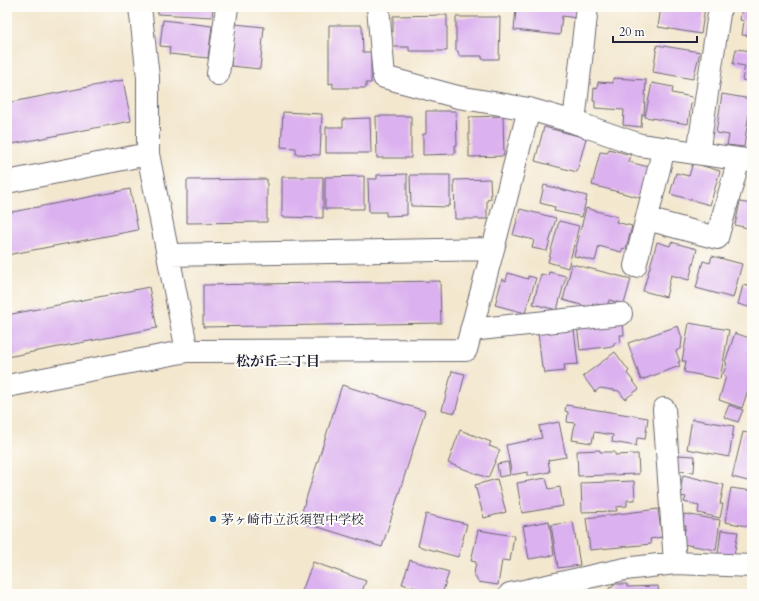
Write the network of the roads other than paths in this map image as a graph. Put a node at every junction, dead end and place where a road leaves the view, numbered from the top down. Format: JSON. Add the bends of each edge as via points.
{"nodes":[{"id":1,"x":140,"y":7,"type":"edge"},
{"id":2,"x":227,"y":7,"type":"edge"},
{"id":3,"x":378,"y":7,"type":"edge"},
{"id":4,"x":587,"y":7,"type":"edge"},
{"id":5,"x":720,"y":7,"type":"edge"},
{"id":6,"x":218,"y":74,"type":"dead end"},
{"id":7,"x":529,"y":109,"type":"junction"},
{"id":8,"x":574,"y":122,"type":"junction"},
{"id":9,"x":664,"y":148,"type":"junction"},
{"id":10,"x":698,"y":153,"type":"junction"},
{"id":11,"x":148,"y":154,"type":"junction"},
{"id":12,"x":745,"y":160,"type":"edge"},
{"id":13,"x":7,"y":182,"type":"edge"},
{"id":14,"x":647,"y":219,"type":"junction"},
{"id":15,"x":493,"y":249,"type":"junction"},
{"id":16,"x":168,"y":255,"type":"junction"},
{"id":17,"x":635,"y":266,"type":"dead end"},
{"id":18,"x":621,"y":314,"type":"dead end"},
{"id":19,"x":471,"y":330,"type":"junction"},
{"id":20,"x":187,"y":351,"type":"junction"},
{"id":21,"x":7,"y":386,"type":"edge"},
{"id":22,"x":664,"y":409,"type":"dead end"},
{"id":23,"x":675,"y":563,"type":"junction"},
{"id":24,"x":752,"y":566,"type":"edge"},
{"id":25,"x":548,"y":590,"type":"edge"},
{"id":26,"x":510,"y":594,"type":"edge"}],
"edges":[{"from":1,"to":11,"type":"street","via":[[148,77]]},
{"from":2,"to":6,"type":"street"},
{"from":3,"to":7,"type":"street","via":[[384,77],[458,97]]},
{"from":4,"to":8,"type":"street"},
{"from":5,"to":10,"type":"street"},
{"from":7,"to":8,"type":"street"},
{"from":7,"to":15,"type":"street"},
{"from":8,"to":9,"type":"street","via":[[640,145]]},
{"from":9,"to":10,"type":"street"},
{"from":9,"to":14,"type":"street"},
{"from":10,"to":12,"type":"street"},
{"from":11,"to":13,"type":"street"},
{"from":11,"to":16,"type":"street"},
{"from":12,"to":14,"type":"street","via":[[717,238]]},
{"from":14,"to":17,"type":"street"},
{"from":15,"to":16,"type":"street"},
{"from":15,"to":19,"type":"street"},
{"from":16,"to":20,"type":"street"},
{"from":18,"to":19,"type":"street"},
{"from":19,"to":20,"type":"street","via":[[466,350]]},
{"from":20,"to":21,"type":"street"},
{"from":22,"to":23,"type":"street"},
{"from":23,"to":24,"type":"street"},
{"from":23,"to":25,"type":"street","via":[[625,569]]},
{"from":25,"to":26,"type":"street"}]}
